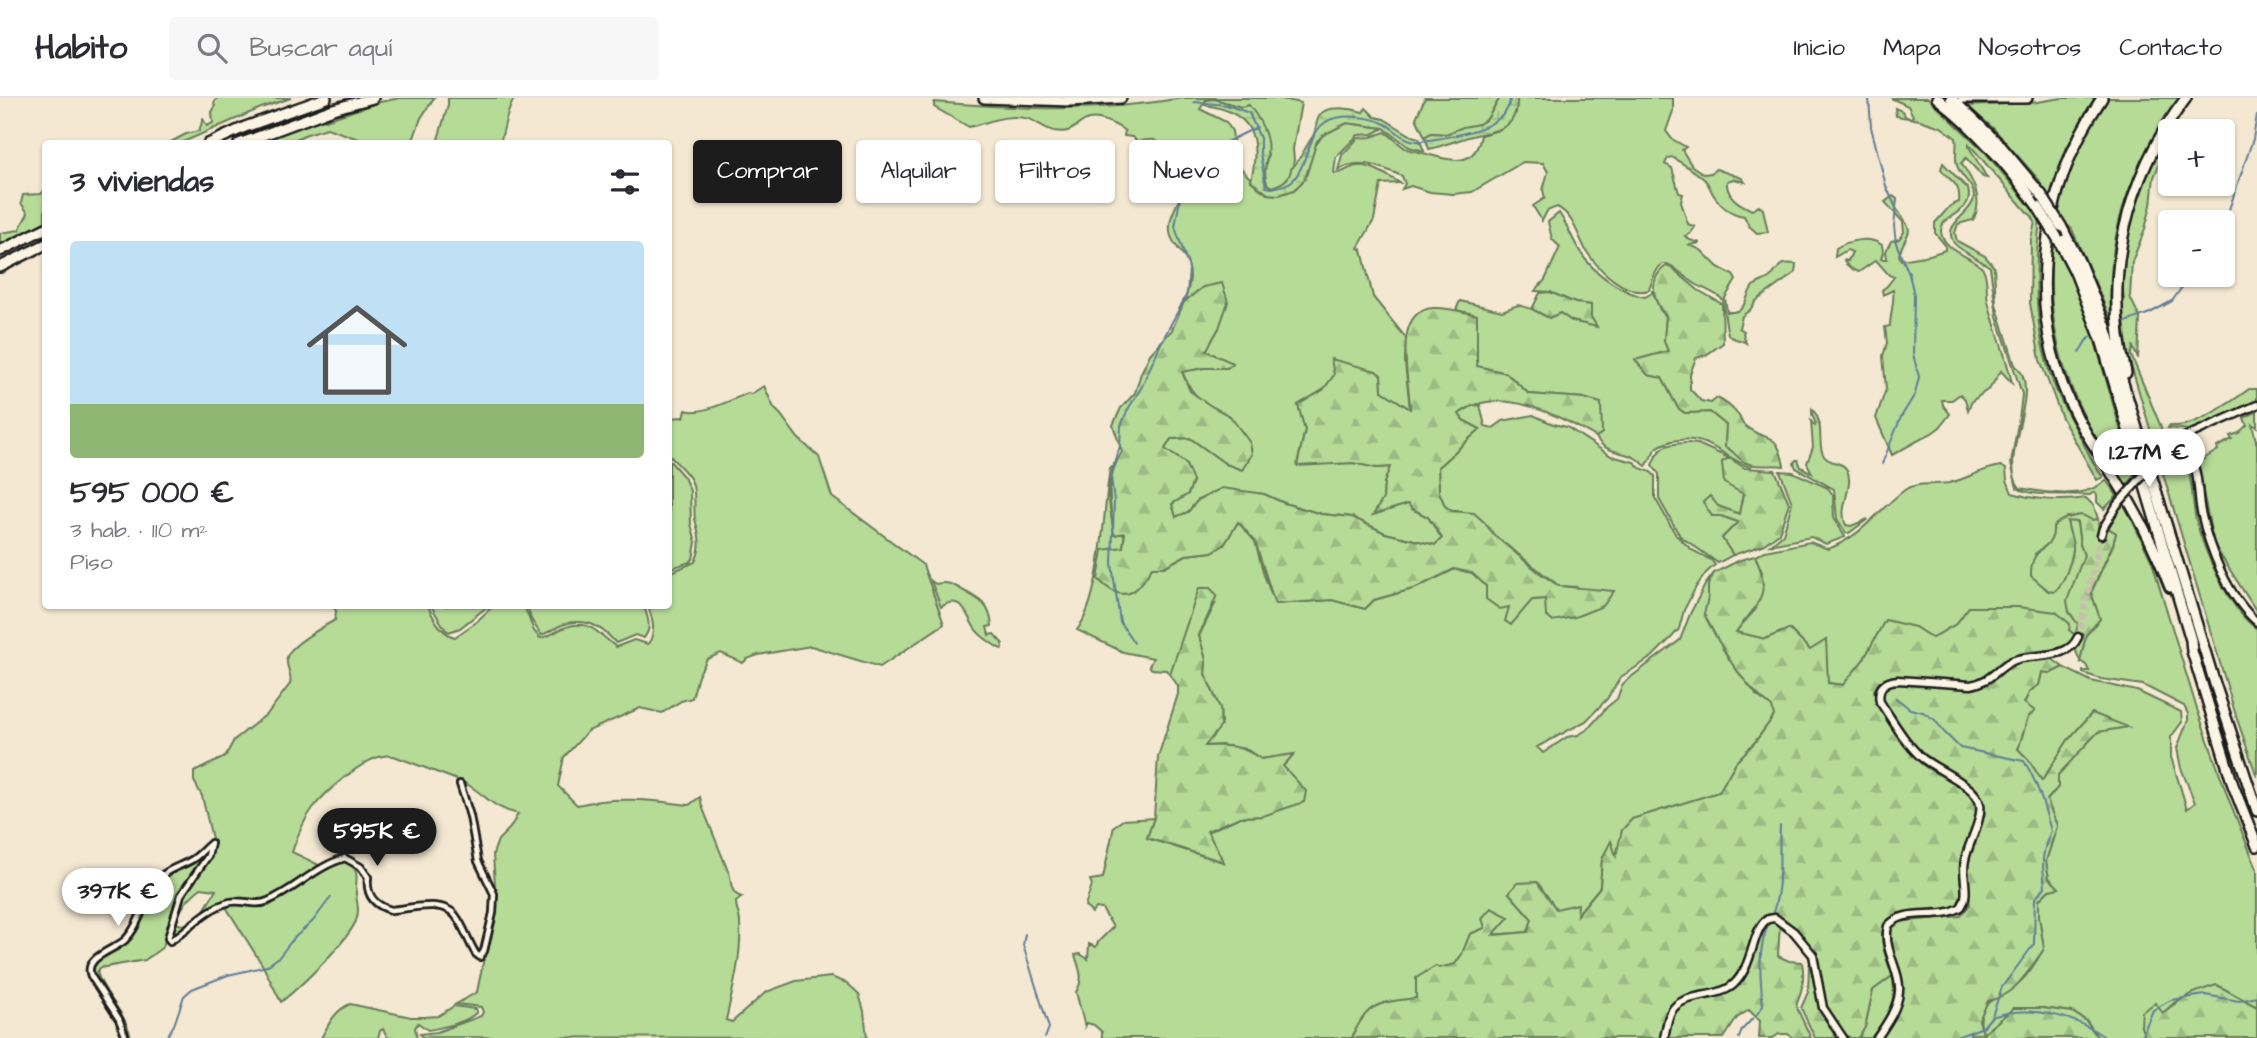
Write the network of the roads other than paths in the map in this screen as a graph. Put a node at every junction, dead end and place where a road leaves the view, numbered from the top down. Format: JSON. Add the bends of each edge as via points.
{"nodes":[{"id":1,"x":326,"y":98,"type":"edge"},
{"id":2,"x":373,"y":98,"type":"edge"},
{"id":3,"x":984,"y":98,"type":"edge"},
{"id":4,"x":1121,"y":98,"type":"edge"},
{"id":5,"x":2027,"y":98,"type":"edge"},
{"id":6,"x":2102,"y":98,"type":"edge"},
{"id":7,"x":2186,"y":98,"type":"edge"},
{"id":8,"x":1950,"y":100,"type":"edge"},
{"id":9,"x":217,"y":140,"type":"edge"},
{"id":10,"x":250,"y":140,"type":"edge"},
{"id":11,"x":42,"y":230,"type":"edge"},
{"id":12,"x":42,"y":246,"type":"edge"},
{"id":13,"x":0,"y":251,"type":"edge"},
{"id":14,"x":0,"y":267,"type":"edge"},
{"id":15,"x":2257,"y":405,"type":"edge"},
{"id":16,"x":2192,"y":434,"type":"junction"},
{"id":17,"x":2180,"y":439,"type":"junction"},
{"id":18,"x":2168,"y":449,"type":"junction"},
{"id":19,"x":2188,"y":456,"type":"junction"},
{"id":20,"x":2167,"y":523,"type":"junction"},
{"id":21,"x":2101,"y":535,"type":"tunnel mouth"},
{"id":22,"x":2257,"y":622,"type":"edge"},
{"id":23,"x":2078,"y":637,"type":"dead end"},
{"id":24,"x":2192,"y":651,"type":"junction"},
{"id":25,"x":460,"y":784,"type":"dead end"},
{"id":26,"x":2257,"y":811,"type":"edge"},
{"id":27,"x":2257,"y":846,"type":"edge"},
{"id":28,"x":126,"y":1038,"type":"edge"},
{"id":29,"x":1664,"y":1038,"type":"edge"},
{"id":30,"x":1843,"y":1038,"type":"edge"},
{"id":31,"x":1877,"y":1038,"type":"edge"}],
"edges":[{"from":1,"to":9,"type":"highway"},
{"from":2,"to":10,"type":"highway"},
{"from":3,"to":4,"type":"highway"},
{"from":5,"to":8,"type":"highway"},
{"from":6,"to":24,"type":"highway","via":[[2076,141],[2058,188],[2044,266],[2047,318],[2062,383],[2075,413],[2159,558]]},
{"from":7,"to":20,"type":"highway","via":[[2155,144],[2137,184],[2123,229],[2117,276],[2125,369]]},
{"from":8,"to":20,"type":"highway","bridge":true,"via":[[1999,144],[2040,194],[2079,261],[2102,316]]},
{"from":8,"to":24,"type":"highway","bridge":true,"via":[[2038,207],[2075,272],[2101,339]]},
{"from":11,"to":13,"type":"highway"},
{"from":12,"to":14,"type":"highway"},
{"from":15,"to":16,"type":"street"},
{"from":16,"to":17,"type":"street"},
{"from":16,"to":19,"type":"street"},
{"from":17,"to":18,"type":"street"},
{"from":17,"to":19,"type":"street"},
{"from":18,"to":19,"type":"street"},
{"from":18,"to":21,"type":"street","bridge":true,"via":[[2117,505]]},
{"from":19,"to":22,"type":"street","via":[[2210,547],[2224,577]]},
{"from":20,"to":26,"type":"highway"},
{"from":23,"to":31,"type":"street","via":[[2063,651],[2016,659],[1980,683],[1898,680],[1881,687],[1880,702],[1912,748],[1971,789],[1981,807],[1964,867],[1966,895],[1961,907],[1945,914],[1898,918],[1888,926],[1887,943],[1899,993]]},
{"from":24,"to":27,"type":"highway"},
{"from":25,"to":28,"type":"street","via":[[478,861],[494,894],[480,957],[449,909],[384,908],[369,895],[368,877],[361,867],[345,858],[267,902],[237,901],[216,907],[170,941],[181,895],[208,856],[211,843],[165,873],[129,935],[90,964],[91,976]]},
{"from":29,"to":30,"type":"street","via":[[1678,1004],[1734,984],[1747,967],[1764,922],[1775,918],[1813,955],[1823,1008]]}]}
